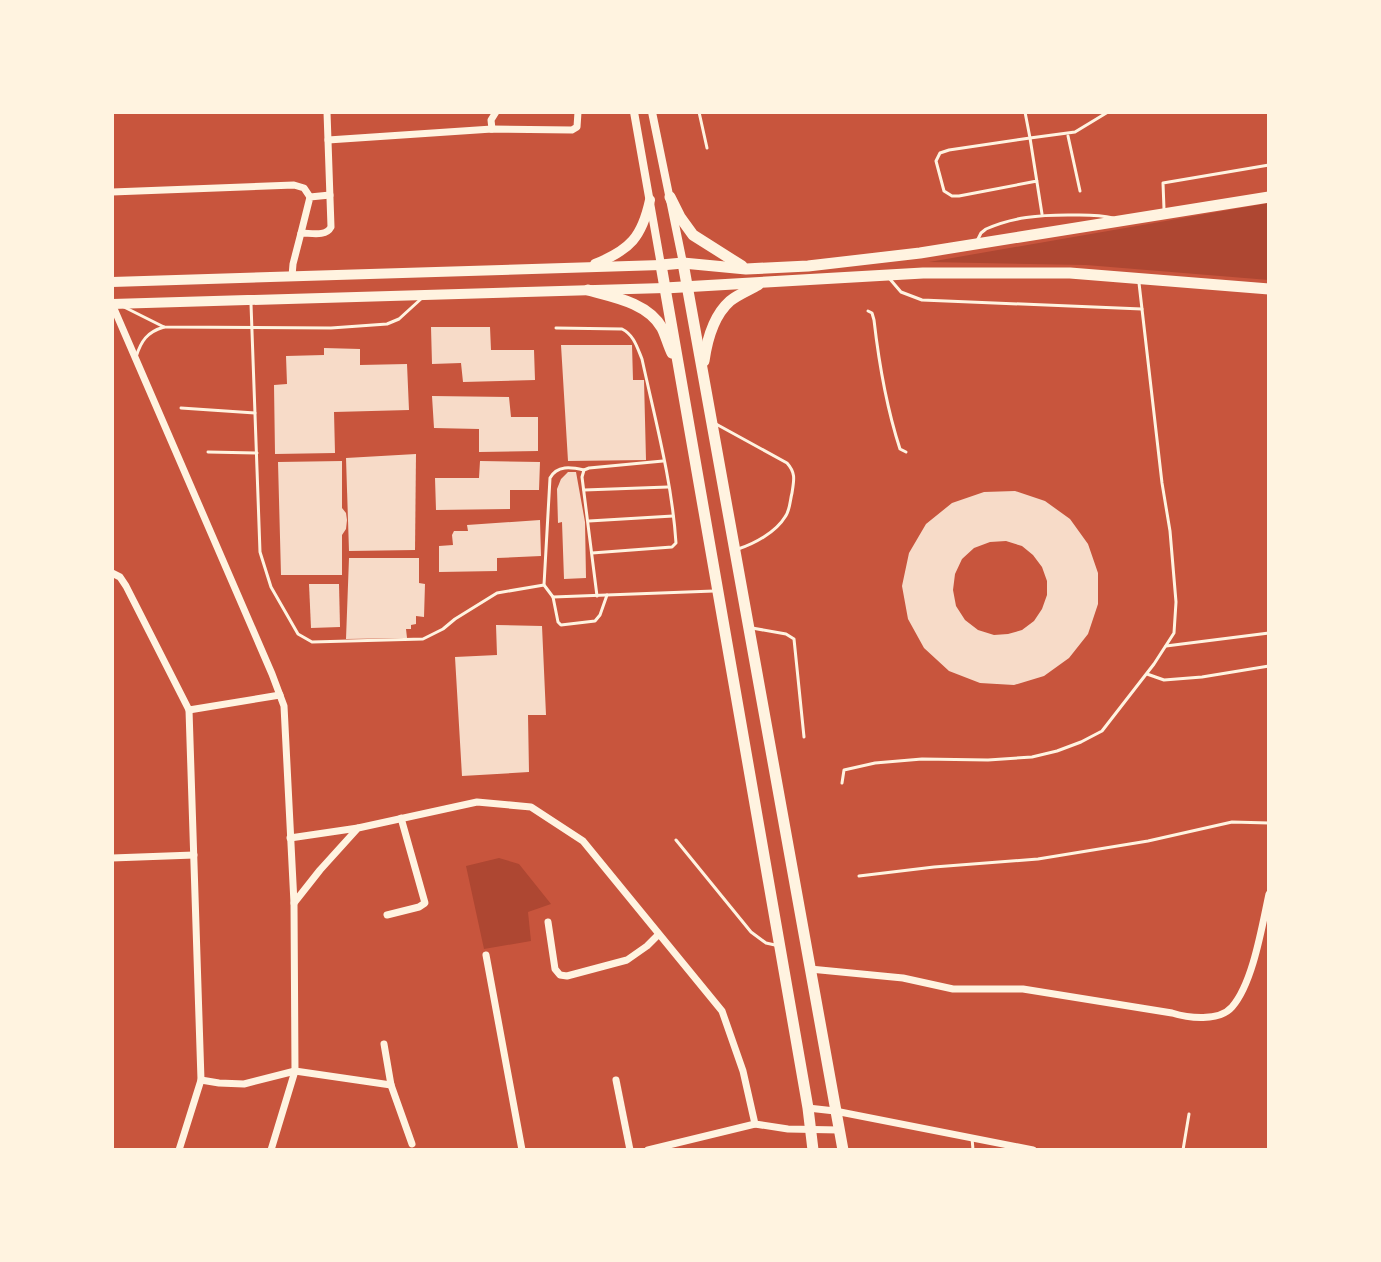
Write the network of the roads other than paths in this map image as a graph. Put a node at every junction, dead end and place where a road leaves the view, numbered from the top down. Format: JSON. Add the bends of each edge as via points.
{"nodes":[{"id":1,"x":327,"y":112,"type":"edge"},
{"id":2,"x":496,"y":112,"type":"edge"},
{"id":3,"x":578,"y":112,"type":"edge"},
{"id":4,"x":634,"y":112,"type":"edge"},
{"id":5,"x":652,"y":112,"type":"edge"},
{"id":6,"x":699,"y":112,"type":"edge"},
{"id":7,"x":1025,"y":112,"type":"edge"},
{"id":8,"x":1108,"y":112,"type":"edge"},
{"id":9,"x":492,"y":129,"type":"junction"},
{"id":10,"x":1068,"y":134,"type":"junction"},
{"id":11,"x":1030,"y":138,"type":"junction"},
{"id":12,"x":328,"y":140,"type":"junction"},
{"id":13,"x":707,"y":148,"type":"dead end"},
{"id":14,"x":1269,"y":165,"type":"edge"},
{"id":15,"x":1037,"y":181,"type":"junction"},
{"id":16,"x":1080,"y":191,"type":"dead end"},
{"id":17,"x":112,"y":192,"type":"edge"},
{"id":18,"x":330,"y":195,"type":"junction"},
{"id":19,"x":310,"y":197,"type":"junction"},
{"id":20,"x":670,"y":197,"type":"junction"},
{"id":21,"x":1269,"y":197,"type":"edge"},
{"id":22,"x":650,"y":200,"type":"junction"},
{"id":23,"x":1165,"y":213,"type":"junction"},
{"id":24,"x":1042,"y":214,"type":"junction"},
{"id":25,"x":1120,"y":220,"type":"junction"},
{"id":26,"x":301,"y":233,"type":"junction"},
{"id":27,"x":976,"y":244,"type":"junction"},
{"id":28,"x":683,"y":263,"type":"junction"},
{"id":29,"x":661,"y":265,"type":"junction"},
{"id":30,"x":588,"y":267,"type":"junction"},
{"id":31,"x":746,"y":269,"type":"junction"},
{"id":32,"x":887,"y":275,"type":"junction"},
{"id":33,"x":292,"y":276,"type":"junction"},
{"id":34,"x":1139,"y":279,"type":"junction"},
{"id":35,"x":112,"y":282,"type":"edge"},
{"id":36,"x":760,"y":283,"type":"junction"},
{"id":37,"x":665,"y":288,"type":"junction"},
{"id":38,"x":687,"y":288,"type":"junction"},
{"id":39,"x":1269,"y":289,"type":"edge"},
{"id":40,"x":588,"y":290,"type":"junction"},
{"id":41,"x":425,"y":295,"type":"junction"},
{"id":42,"x":251,"y":300,"type":"junction"},
{"id":43,"x":115,"y":304,"type":"edge"},
{"id":44,"x":1143,"y":309,"type":"junction"},
{"id":45,"x":868,"y":311,"type":"dead end"},
{"id":46,"x":164,"y":327,"type":"junction"},
{"id":47,"x":252,"y":327,"type":"junction"},
{"id":48,"x":556,"y":328,"type":"dead end"},
{"id":49,"x":136,"y":359,"type":"junction"},
{"id":50,"x":680,"y":373,"type":"junction"},
{"id":51,"x":703,"y":373,"type":"junction"},
{"id":52,"x":181,"y":408,"type":"dead end"},
{"id":53,"x":255,"y":413,"type":"junction"},
{"id":54,"x":712,"y":422,"type":"junction"},
{"id":55,"x":208,"y":452,"type":"dead end"},
{"id":56,"x":906,"y":452,"type":"dead end"},
{"id":57,"x":257,"y":453,"type":"junction"},
{"id":58,"x":663,"y":461,"type":"junction"},
{"id":59,"x":584,"y":470,"type":"junction"},
{"id":60,"x":668,"y":487,"type":"junction"},
{"id":61,"x":583,"y":490,"type":"junction"},
{"id":62,"x":673,"y":516,"type":"junction"},
{"id":63,"x":588,"y":521,"type":"junction"},
{"id":64,"x":734,"y":550,"type":"junction"},
{"id":65,"x":592,"y":553,"type":"junction"},
{"id":66,"x":112,"y":573,"type":"edge"},
{"id":67,"x":544,"y":585,"type":"junction"},
{"id":68,"x":718,"y":591,"type":"junction"},
{"id":69,"x":607,"y":595,"type":"junction"},
{"id":70,"x":597,"y":596,"type":"junction"},
{"id":71,"x":553,"y":597,"type":"junction"},
{"id":72,"x":748,"y":627,"type":"junction"},
{"id":73,"x":1269,"y":633,"type":"edge"},
{"id":74,"x":1164,"y":646,"type":"junction"},
{"id":75,"x":1269,"y":666,"type":"edge"},
{"id":76,"x":1146,"y":673,"type":"junction"},
{"id":77,"x":280,"y":695,"type":"junction"},
{"id":78,"x":189,"y":710,"type":"junction"},
{"id":79,"x":804,"y":737,"type":"dead end"},
{"id":80,"x":842,"y":783,"type":"dead end"},
{"id":81,"x":401,"y":818,"type":"junction"},
{"id":82,"x":1269,"y":823,"type":"edge"},
{"id":83,"x":358,"y":828,"type":"junction"},
{"id":84,"x":290,"y":838,"type":"junction"},
{"id":85,"x":676,"y":840,"type":"dead end"},
{"id":86,"x":194,"y":855,"type":"junction"},
{"id":87,"x":112,"y":858,"type":"edge"},
{"id":88,"x":859,"y":876,"type":"dead end"},
{"id":89,"x":1269,"y":894,"type":"edge"},
{"id":90,"x":294,"y":903,"type":"junction"},
{"id":91,"x":387,"y":915,"type":"dead end"},
{"id":92,"x":548,"y":922,"type":"dead end"},
{"id":93,"x":658,"y":935,"type":"junction"},
{"id":94,"x":779,"y":945,"type":"junction"},
{"id":95,"x":486,"y":955,"type":"dead end"},
{"id":96,"x":810,"y":969,"type":"junction"},
{"id":97,"x":384,"y":1044,"type":"dead end"},
{"id":98,"x":295,"y":1071,"type":"junction"},
{"id":99,"x":201,"y":1080,"type":"junction"},
{"id":100,"x":616,"y":1080,"type":"dead end"},
{"id":101,"x":391,"y":1085,"type":"junction"},
{"id":102,"x":808,"y":1108,"type":"junction"},
{"id":103,"x":835,"y":1111,"type":"junction"},
{"id":104,"x":1189,"y":1114,"type":"dead end"},
{"id":105,"x":755,"y":1124,"type":"junction"},
{"id":106,"x":810,"y":1130,"type":"junction"},
{"id":107,"x":839,"y":1130,"type":"junction"},
{"id":108,"x":972,"y":1138,"type":"junction"},
{"id":109,"x":412,"y":1144,"type":"dead end"},
{"id":110,"x":996,"y":1146,"type":"edge"},
{"id":111,"x":179,"y":1150,"type":"edge"},
{"id":112,"x":271,"y":1150,"type":"edge"},
{"id":113,"x":522,"y":1150,"type":"edge"},
{"id":114,"x":630,"y":1150,"type":"edge"},
{"id":115,"x":648,"y":1150,"type":"edge"},
{"id":116,"x":813,"y":1150,"type":"edge"},
{"id":117,"x":843,"y":1150,"type":"edge"},
{"id":118,"x":973,"y":1150,"type":"edge"},
{"id":119,"x":1033,"y":1150,"type":"edge"},
{"id":120,"x":1183,"y":1150,"type":"edge"}],
"edges":[{"from":1,"to":12,"type":"street"},
{"from":2,"to":9,"type":"street"},
{"from":3,"to":9,"type":"street","via":[[572,130]]},
{"from":4,"to":22,"type":"street"},
{"from":5,"to":20,"type":"street"},
{"from":6,"to":13,"type":"lane"},
{"from":7,"to":11,"type":"lane"},
{"from":8,"to":10,"type":"lane"},
{"from":9,"to":12,"type":"street"},
{"from":10,"to":11,"type":"lane"},
{"from":10,"to":16,"type":"lane"},
{"from":11,"to":15,"type":"lane"},
{"from":11,"to":15,"type":"lane","via":[[943,151],[936,166],[944,191],[952,196]]},
{"from":12,"to":18,"type":"street"},
{"from":14,"to":23,"type":"lane","via":[[1163,183]]},
{"from":15,"to":24,"type":"lane"},
{"from":17,"to":19,"type":"street","via":[[294,185]]},
{"from":18,"to":19,"type":"street"},
{"from":18,"to":26,"type":"street","via":[[329,232]]},
{"from":19,"to":26,"type":"street"},
{"from":20,"to":28,"type":"street"},
{"from":20,"to":31,"type":"highway","via":[[693,235]]},
{"from":21,"to":23,"type":"highway"},
{"from":22,"to":29,"type":"street"},
{"from":22,"to":30,"type":"main road","via":[[645,223],[632,243]]},
{"from":23,"to":25,"type":"highway"},
{"from":24,"to":25,"type":"lane"},
{"from":24,"to":27,"type":"lane","via":[[986,229]]},
{"from":25,"to":27,"type":"highway"},
{"from":26,"to":33,"type":"street"},
{"from":27,"to":31,"type":"highway"},
{"from":28,"to":29,"type":"highway"},
{"from":28,"to":31,"type":"highway"},
{"from":28,"to":38,"type":"highway"},
{"from":29,"to":30,"type":"main road"},
{"from":29,"to":37,"type":"highway"},
{"from":30,"to":33,"type":"main road"},
{"from":32,"to":34,"type":"highway","via":[[1070,273]]},
{"from":32,"to":36,"type":"highway"},
{"from":32,"to":44,"type":"lane","via":[[901,292],[922,300]]},
{"from":33,"to":35,"type":"main road"},
{"from":34,"to":39,"type":"highway"},
{"from":34,"to":44,"type":"lane"},
{"from":36,"to":38,"type":"highway"},
{"from":36,"to":51,"type":"highway","via":[[731,300],[717,318]]},
{"from":37,"to":38,"type":"highway"},
{"from":37,"to":40,"type":"main road"},
{"from":37,"to":50,"type":"highway"},
{"from":38,"to":51,"type":"highway"},
{"from":40,"to":41,"type":"main road"},
{"from":40,"to":50,"type":"highway","via":[[646,311],[660,325]]},
{"from":41,"to":42,"type":"main road"},
{"from":41,"to":47,"type":"lane","via":[[387,324]]},
{"from":42,"to":43,"type":"main road"},
{"from":42,"to":47,"type":"lane"},
{"from":43,"to":46,"type":"lane"},
{"from":43,"to":49,"type":"street"},
{"from":44,"to":74,"type":"lane","via":[[1176,602],[1174,633]]},
{"from":45,"to":56,"type":"lane","via":[[874,320],[891,422],[900,449]]},
{"from":46,"to":47,"type":"lane"},
{"from":46,"to":49,"type":"lane","via":[[148,333]]},
{"from":47,"to":53,"type":"lane"},
{"from":48,"to":58,"type":"lane","via":[[628,332],[642,359]]},
{"from":49,"to":77,"type":"street"},
{"from":50,"to":68,"type":"highway"},
{"from":51,"to":54,"type":"highway"},
{"from":52,"to":53,"type":"lane"},
{"from":53,"to":57,"type":"lane"},
{"from":54,"to":64,"type":"highway"},
{"from":54,"to":64,"type":"lane","via":[[787,463],[795,476],[787,515],[749,546]]},
{"from":55,"to":57,"type":"lane"},
{"from":57,"to":67,"type":"lane","via":[[260,552],[271,587],[298,634],[312,642],[423,639],[497,593]]},
{"from":58,"to":59,"type":"lane"},
{"from":58,"to":60,"type":"lane"},
{"from":59,"to":61,"type":"lane"},
{"from":59,"to":67,"type":"lane","via":[[561,468],[550,478]]},
{"from":60,"to":61,"type":"lane"},
{"from":60,"to":62,"type":"lane"},
{"from":61,"to":63,"type":"lane"},
{"from":62,"to":63,"type":"lane"},
{"from":62,"to":65,"type":"lane","via":[[672,547]]},
{"from":63,"to":65,"type":"lane"},
{"from":64,"to":72,"type":"highway"},
{"from":65,"to":70,"type":"lane"},
{"from":66,"to":78,"type":"street","via":[[126,586]]},
{"from":67,"to":71,"type":"lane"},
{"from":68,"to":69,"type":"lane"},
{"from":68,"to":94,"type":"highway"},
{"from":69,"to":70,"type":"lane"},
{"from":69,"to":71,"type":"lane","via":[[595,621],[561,625]]},
{"from":70,"to":71,"type":"lane"},
{"from":72,"to":79,"type":"lane","via":[[794,639]]},
{"from":72,"to":96,"type":"highway"},
{"from":73,"to":74,"type":"lane"},
{"from":74,"to":76,"type":"lane"},
{"from":75,"to":76,"type":"lane","via":[[1164,680]]},
{"from":76,"to":80,"type":"lane","via":[[1102,731],[1057,751],[988,760],[875,763],[844,770]]},
{"from":77,"to":78,"type":"street"},
{"from":77,"to":84,"type":"street"},
{"from":78,"to":86,"type":"street"},
{"from":81,"to":83,"type":"street"},
{"from":81,"to":91,"type":"street","via":[[425,903]]},
{"from":81,"to":93,"type":"street","via":[[477,802],[531,807],[583,841]]},
{"from":82,"to":88,"type":"lane","via":[[1232,822],[1038,859]]},
{"from":83,"to":84,"type":"street"},
{"from":83,"to":90,"type":"street"},
{"from":84,"to":90,"type":"street"},
{"from":85,"to":94,"type":"lane","via":[[751,932]]},
{"from":86,"to":87,"type":"street"},
{"from":86,"to":99,"type":"street"},
{"from":89,"to":96,"type":"street","via":[[1246,983],[1230,1010],[1208,1018],[1023,989],[953,989]]},
{"from":90,"to":98,"type":"street"},
{"from":92,"to":93,"type":"street","via":[[555,969],[567,976],[627,960]]},
{"from":93,"to":105,"type":"street","via":[[722,1011]]},
{"from":94,"to":102,"type":"highway"},
{"from":95,"to":113,"type":"street"},
{"from":96,"to":103,"type":"highway"},
{"from":97,"to":101,"type":"street"},
{"from":98,"to":99,"type":"street","via":[[244,1084]]},
{"from":98,"to":101,"type":"street"},
{"from":98,"to":112,"type":"street"},
{"from":99,"to":111,"type":"street"},
{"from":100,"to":114,"type":"street"},
{"from":101,"to":109,"type":"street"},
{"from":102,"to":103,"type":"street"},
{"from":102,"to":106,"type":"highway"},
{"from":103,"to":107,"type":"highway"},
{"from":103,"to":108,"type":"street"},
{"from":104,"to":120,"type":"lane"},
{"from":105,"to":106,"type":"street"},
{"from":105,"to":115,"type":"street"},
{"from":106,"to":107,"type":"street"},
{"from":106,"to":116,"type":"highway"},
{"from":107,"to":117,"type":"highway"},
{"from":108,"to":110,"type":"street"},
{"from":108,"to":118,"type":"lane"},
{"from":110,"to":119,"type":"street"}]}
